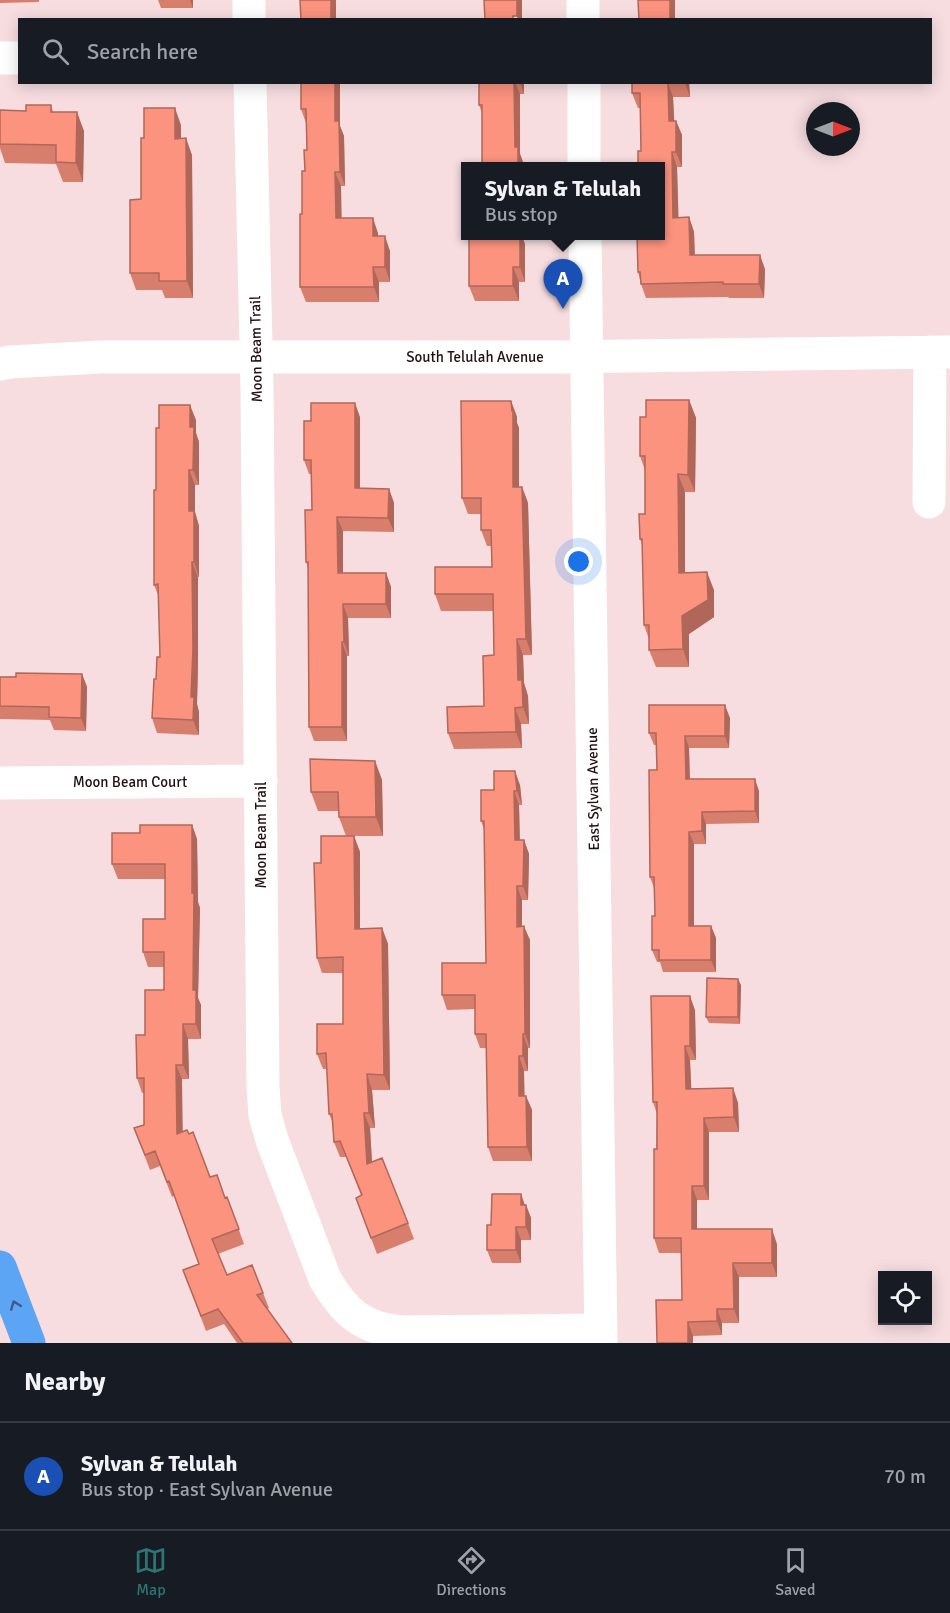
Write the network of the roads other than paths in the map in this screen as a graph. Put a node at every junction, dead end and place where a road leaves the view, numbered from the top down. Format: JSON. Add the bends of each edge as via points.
{"nodes":[{"id":1,"x":249,"y":0,"type":"edge"},
{"id":2,"x":583,"y":0,"type":"edge"},
{"id":3,"x":249,"y":18,"type":"edge"},
{"id":4,"x":583,"y":18,"type":"edge"},
{"id":5,"x":0,"y":58,"type":"edge"},
{"id":6,"x":18,"y":58,"type":"edge"},
{"id":7,"x":250,"y":84,"type":"edge"},
{"id":8,"x":584,"y":84,"type":"edge"},
{"id":9,"x":584,"y":162,"type":"edge"},
{"id":10,"x":585,"y":240,"type":"edge"},
{"id":11,"x":940,"y":352,"type":"edge"},
{"id":12,"x":586,"y":356,"type":"junction"},
{"id":13,"x":256,"y":357,"type":"junction"},
{"id":14,"x":0,"y":364,"type":"edge"},
{"id":15,"x":929,"y":502,"type":"dead end"},
{"id":16,"x":261,"y":781,"type":"junction"},
{"id":17,"x":0,"y":783,"type":"edge"},
{"id":18,"x":0,"y":1267,"type":"edge"},
{"id":19,"x":601,"y":1337,"type":"edge"},
{"id":20,"x":29,"y":1343,"type":"edge"}],
"edges":[{"from":1,"to":3,"type":"street"},
{"from":2,"to":4,"type":"street"},
{"from":5,"to":6,"type":"street"},
{"from":7,"to":13,"type":"street","name":"Moon Beam Trail"},
{"from":8,"to":9,"type":"street"},
{"from":10,"to":12,"type":"street","name":"East Sylvan Avenue"},
{"from":11,"to":12,"type":"street","name":"South Telulah Avenue"},
{"from":11,"to":15,"type":"street"},
{"from":12,"to":13,"type":"street","name":"South Telulah Avenue"},
{"from":12,"to":19,"type":"street","name":"East Sylvan Avenue"},
{"from":13,"to":14,"type":"street","name":"South Telulah Avenue","via":[[59,359]]},
{"from":13,"to":16,"type":"street","name":"Moon Beam Trail"},
{"from":16,"to":17,"type":"street","name":"Moon Beam Court"},
{"from":16,"to":19,"type":"street","name":"Moon Beam Trail","via":[[265,1115],[335,1296],[350,1314],[387,1331]]},
{"from":20,"to":18,"type":"highway","one_way":true}]}
